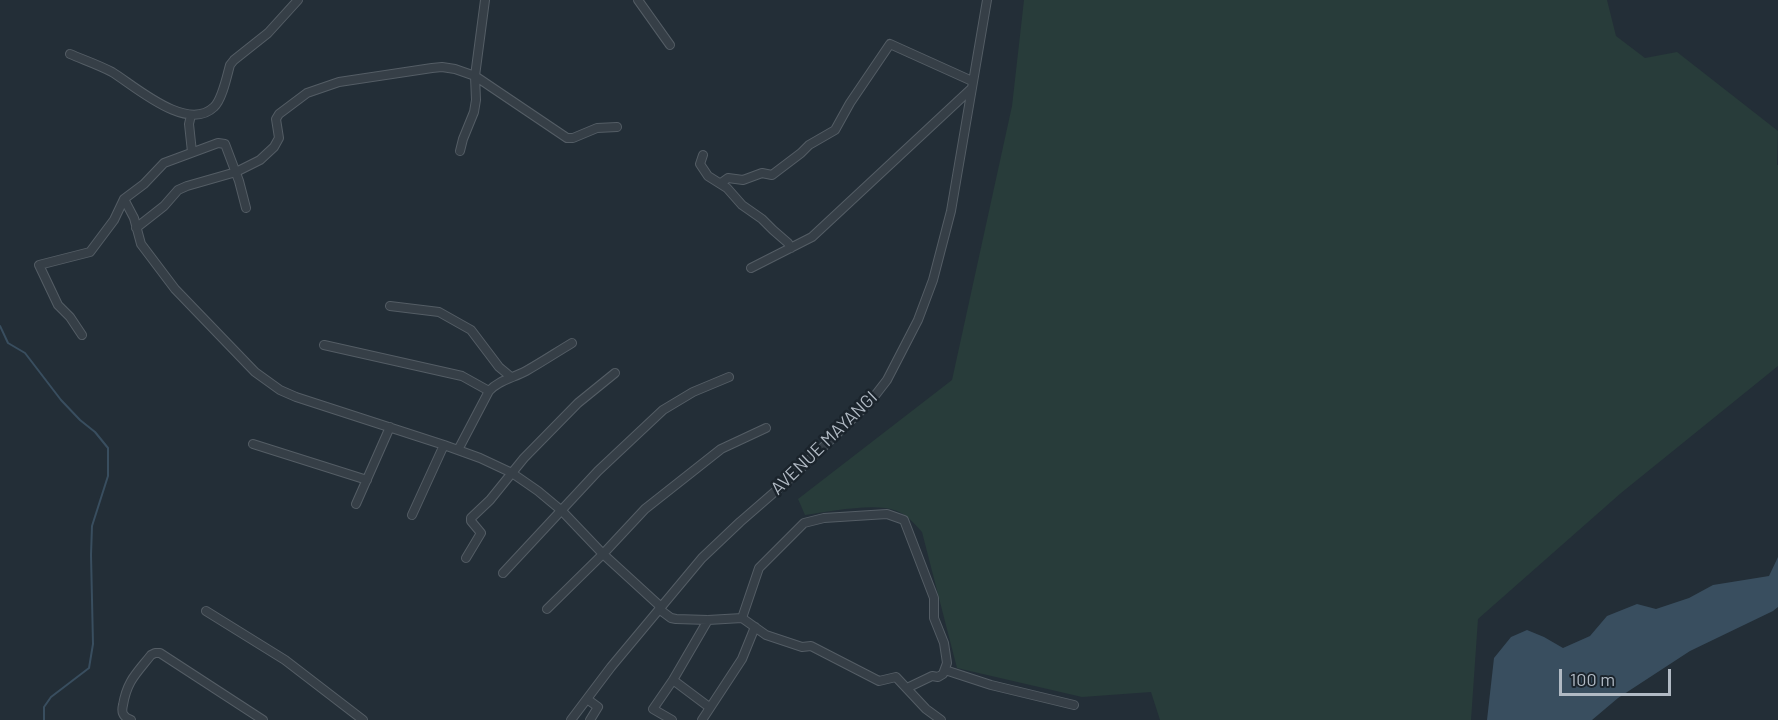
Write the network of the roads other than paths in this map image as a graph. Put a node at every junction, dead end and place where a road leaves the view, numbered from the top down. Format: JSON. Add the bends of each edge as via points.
{"nodes":[{"id":1,"x":298,"y":0,"type":"edge"},
{"id":2,"x":484,"y":0,"type":"edge"},
{"id":3,"x":638,"y":0,"type":"edge"},
{"id":4,"x":987,"y":0,"type":"edge"},
{"id":5,"x":670,"y":45,"type":"dead end"},
{"id":6,"x":70,"y":54,"type":"dead end"},
{"id":7,"x":475,"y":76,"type":"junction"},
{"id":8,"x":972,"y":85,"type":"junction"},
{"id":9,"x":191,"y":115,"type":"junction"},
{"id":10,"x":616,"y":127,"type":"dead end"},
{"id":11,"x":192,"y":152,"type":"junction"},
{"id":12,"x":460,"y":152,"type":"dead end"},
{"id":13,"x":703,"y":155,"type":"dead end"},
{"id":14,"x":236,"y":172,"type":"junction"},
{"id":15,"x":721,"y":183,"type":"junction"},
{"id":16,"x":124,"y":199,"type":"junction"},
{"id":17,"x":246,"y":208,"type":"dead end"},
{"id":18,"x":136,"y":228,"type":"junction"},
{"id":19,"x":791,"y":248,"type":"junction"},
{"id":20,"x":751,"y":268,"type":"dead end"},
{"id":21,"x":390,"y":306,"type":"dead end"},
{"id":22,"x":82,"y":335,"type":"dead end"},
{"id":23,"x":572,"y":343,"type":"dead end"},
{"id":24,"x":324,"y":345,"type":"dead end"},
{"id":25,"x":615,"y":373,"type":"dead end"},
{"id":26,"x":729,"y":376,"type":"dead end"},
{"id":27,"x":512,"y":377,"type":"junction"},
{"id":28,"x":489,"y":391,"type":"junction"},
{"id":29,"x":390,"y":427,"type":"junction"},
{"id":30,"x":766,"y":428,"type":"dead end"},
{"id":31,"x":254,"y":444,"type":"dead end"},
{"id":32,"x":444,"y":445,"type":"junction"},
{"id":33,"x":458,"y":450,"type":"junction"},
{"id":34,"x":513,"y":473,"type":"junction"},
{"id":35,"x":367,"y":480,"type":"junction"},
{"id":36,"x":356,"y":504,"type":"dead end"},
{"id":37,"x":562,"y":511,"type":"junction"},
{"id":38,"x":412,"y":515,"type":"dead end"},
{"id":39,"x":603,"y":554,"type":"junction"},
{"id":40,"x":466,"y":558,"type":"dead end"},
{"id":41,"x":503,"y":573,"type":"dead end"},
{"id":42,"x":660,"y":608,"type":"junction"},
{"id":43,"x":547,"y":609,"type":"dead end"},
{"id":44,"x":206,"y":611,"type":"dead end"},
{"id":45,"x":742,"y":618,"type":"junction"},
{"id":46,"x":708,"y":620,"type":"junction"},
{"id":47,"x":755,"y":627,"type":"junction"},
{"id":48,"x":945,"y":670,"type":"junction"},
{"id":49,"x":673,"y":680,"type":"junction"},
{"id":50,"x":907,"y":688,"type":"junction"},
{"id":51,"x":587,"y":699,"type":"junction"},
{"id":52,"x":1074,"y":705,"type":"dead end"},
{"id":53,"x":710,"y":707,"type":"junction"},
{"id":54,"x":253,"y":717,"type":"edge"},
{"id":55,"x":131,"y":720,"type":"edge"},
{"id":56,"x":263,"y":720,"type":"edge"},
{"id":57,"x":363,"y":720,"type":"edge"},
{"id":58,"x":570,"y":720,"type":"edge"},
{"id":59,"x":590,"y":720,"type":"edge"},
{"id":60,"x":672,"y":720,"type":"edge"},
{"id":61,"x":702,"y":720,"type":"edge"},
{"id":62,"x":941,"y":720,"type":"edge"}],
"edges":[{"from":1,"to":9,"type":"street","via":[[268,33],[230,65],[216,104],[208,112]]},
{"from":2,"to":7,"type":"street"},
{"from":3,"to":5,"type":"street"},
{"from":4,"to":8,"type":"street","name":"AVENUE MAYANGI"},
{"from":6,"to":9,"type":"street","via":[[110,72],[160,103]]},
{"from":7,"to":10,"type":"street","via":[[567,138],[597,128]]},
{"from":7,"to":12,"type":"street","via":[[474,112]]},
{"from":7,"to":14,"type":"street","via":[[442,67],[362,78],[307,93],[279,114],[279,138],[269,153]]},
{"from":8,"to":15,"type":"street","via":[[890,44],[833,131],[808,145],[772,175],[762,173],[743,180],[728,178]]},
{"from":8,"to":19,"type":"street","via":[[812,237]]},
{"from":8,"to":42,"type":"street","name":"AVENUE MAYANGI","via":[[951,211],[933,280],[918,320],[887,380],[870,402],[702,558]]},
{"from":9,"to":11,"type":"street"},
{"from":11,"to":14,"type":"street","via":[[223,143]]},
{"from":11,"to":16,"type":"street","via":[[164,163]]},
{"from":13,"to":15,"type":"street","via":[[700,165],[708,176]]},
{"from":14,"to":17,"type":"street"},
{"from":14,"to":18,"type":"street","via":[[178,190]]},
{"from":15,"to":19,"type":"street"},
{"from":16,"to":18,"type":"street"},
{"from":16,"to":22,"type":"street","via":[[92,251],[39,265],[58,305]]},
{"from":18,"to":29,"type":"street","via":[[141,243],[175,289],[255,372],[296,397]]},
{"from":19,"to":20,"type":"street"},
{"from":21,"to":27,"type":"street","via":[[439,312],[471,330],[498,367]]},
{"from":23,"to":27,"type":"street"},
{"from":24,"to":28,"type":"street","via":[[462,376]]},
{"from":25,"to":34,"type":"street","via":[[578,403]]},
{"from":26,"to":37,"type":"street","via":[[666,408],[598,471]]},
{"from":27,"to":28,"type":"street"},
{"from":28,"to":33,"type":"street"},
{"from":29,"to":32,"type":"street"},
{"from":29,"to":35,"type":"street"},
{"from":30,"to":39,"type":"street","via":[[727,445],[689,473],[645,509]]},
{"from":31,"to":35,"type":"street"},
{"from":32,"to":33,"type":"street"},
{"from":32,"to":38,"type":"street"},
{"from":33,"to":34,"type":"street"},
{"from":34,"to":37,"type":"street"},
{"from":34,"to":40,"type":"street","via":[[471,518],[481,533]]},
{"from":35,"to":36,"type":"street"},
{"from":37,"to":39,"type":"street"},
{"from":37,"to":41,"type":"street"},
{"from":39,"to":42,"type":"street"},
{"from":39,"to":43,"type":"street"},
{"from":42,"to":46,"type":"street","via":[[671,618]]},
{"from":42,"to":51,"type":"street","name":"AVENUE MAYANGI"},
{"from":44,"to":57,"type":"street","via":[[285,660]]},
{"from":45,"to":46,"type":"street"},
{"from":45,"to":47,"type":"street"},
{"from":45,"to":48,"type":"street","via":[[759,568],[804,523],[886,514],[904,520],[934,598],[934,618],[944,643]]},
{"from":46,"to":49,"type":"street"},
{"from":47,"to":50,"type":"street","via":[[794,645],[811,646],[879,681],[896,676]]},
{"from":47,"to":53,"type":"street","via":[[742,659]]},
{"from":48,"to":50,"type":"street"},
{"from":48,"to":52,"type":"street"},
{"from":49,"to":53,"type":"street"},
{"from":49,"to":60,"type":"street","via":[[653,709]]},
{"from":50,"to":62,"type":"street"},
{"from":51,"to":58,"type":"street","name":"AVENUE MAYANGI"},
{"from":51,"to":59,"type":"street","via":[[598,707]]},
{"from":53,"to":61,"type":"street"},
{"from":54,"to":55,"type":"street","via":[[160,653],[154,653],[125,689],[122,711]]},
{"from":54,"to":56,"type":"street"}]}
